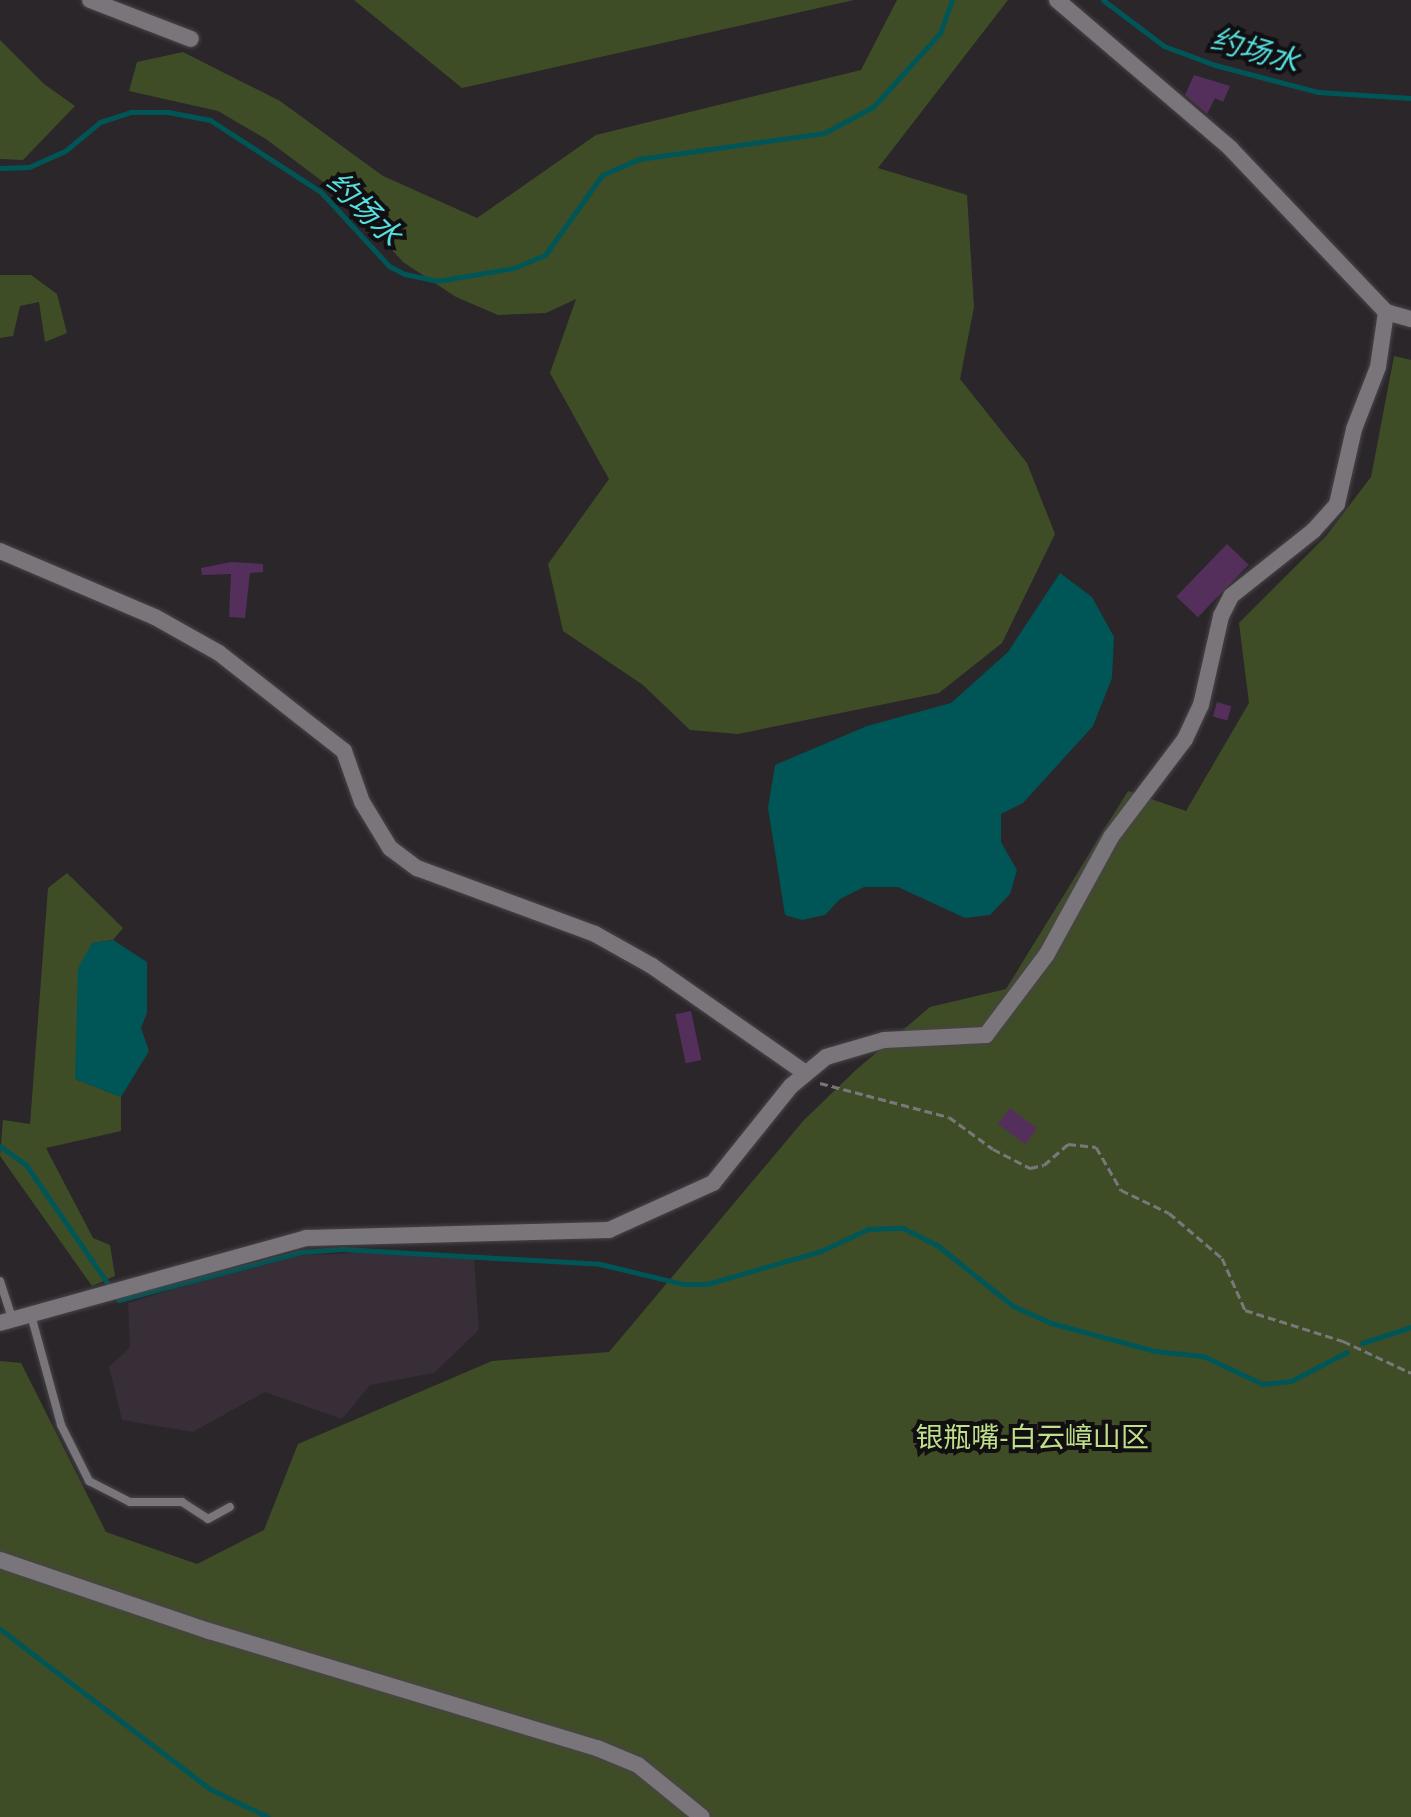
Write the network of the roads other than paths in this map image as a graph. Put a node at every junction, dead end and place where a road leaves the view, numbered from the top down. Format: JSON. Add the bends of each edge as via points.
{"nodes":[{"id":1,"x":90,"y":0,"type":"edge"},
{"id":2,"x":1057,"y":0,"type":"edge"},
{"id":3,"x":191,"y":39,"type":"dead end"},
{"id":4,"x":1386,"y":312,"type":"junction"},
{"id":5,"x":1411,"y":319,"type":"edge"},
{"id":6,"x":0,"y":551,"type":"edge"},
{"id":7,"x":804,"y":1072,"type":"junction"},
{"id":8,"x":0,"y":1281,"type":"edge"},
{"id":9,"x":31,"y":1315,"type":"junction"},
{"id":10,"x":6,"y":1322,"type":"edge"},
{"id":11,"x":230,"y":1507,"type":"dead end"},
{"id":12,"x":0,"y":1560,"type":"edge"},
{"id":13,"x":702,"y":1817,"type":"edge"}],
"edges":[{"from":1,"to":3,"type":"street"},
{"from":2,"to":4,"type":"street","via":[[1230,148]]},
{"from":4,"to":5,"type":"street"},
{"from":4,"to":7,"type":"street","via":[[1378,367],[1354,429],[1337,504],[1313,531],[1231,596],[1221,616],[1201,705],[1185,739],[1111,837],[1047,954],[1008,1011],[977,1039],[884,1040],[843,1049]]},
{"from":6,"to":7,"type":"street","via":[[155,617],[219,653],[344,751],[362,802],[390,848],[417,868],[595,934],[652,966]]},
{"from":7,"to":9,"type":"street","via":[[713,1183],[609,1230],[306,1238]]},
{"from":8,"to":10,"type":"lane"},
{"from":9,"to":10,"type":"street"},
{"from":9,"to":11,"type":"lane","via":[[61,1425],[89,1481],[130,1502],[182,1502],[208,1519]]},
{"from":12,"to":13,"type":"street","via":[[209,1631],[597,1748],[638,1765]]}]}
